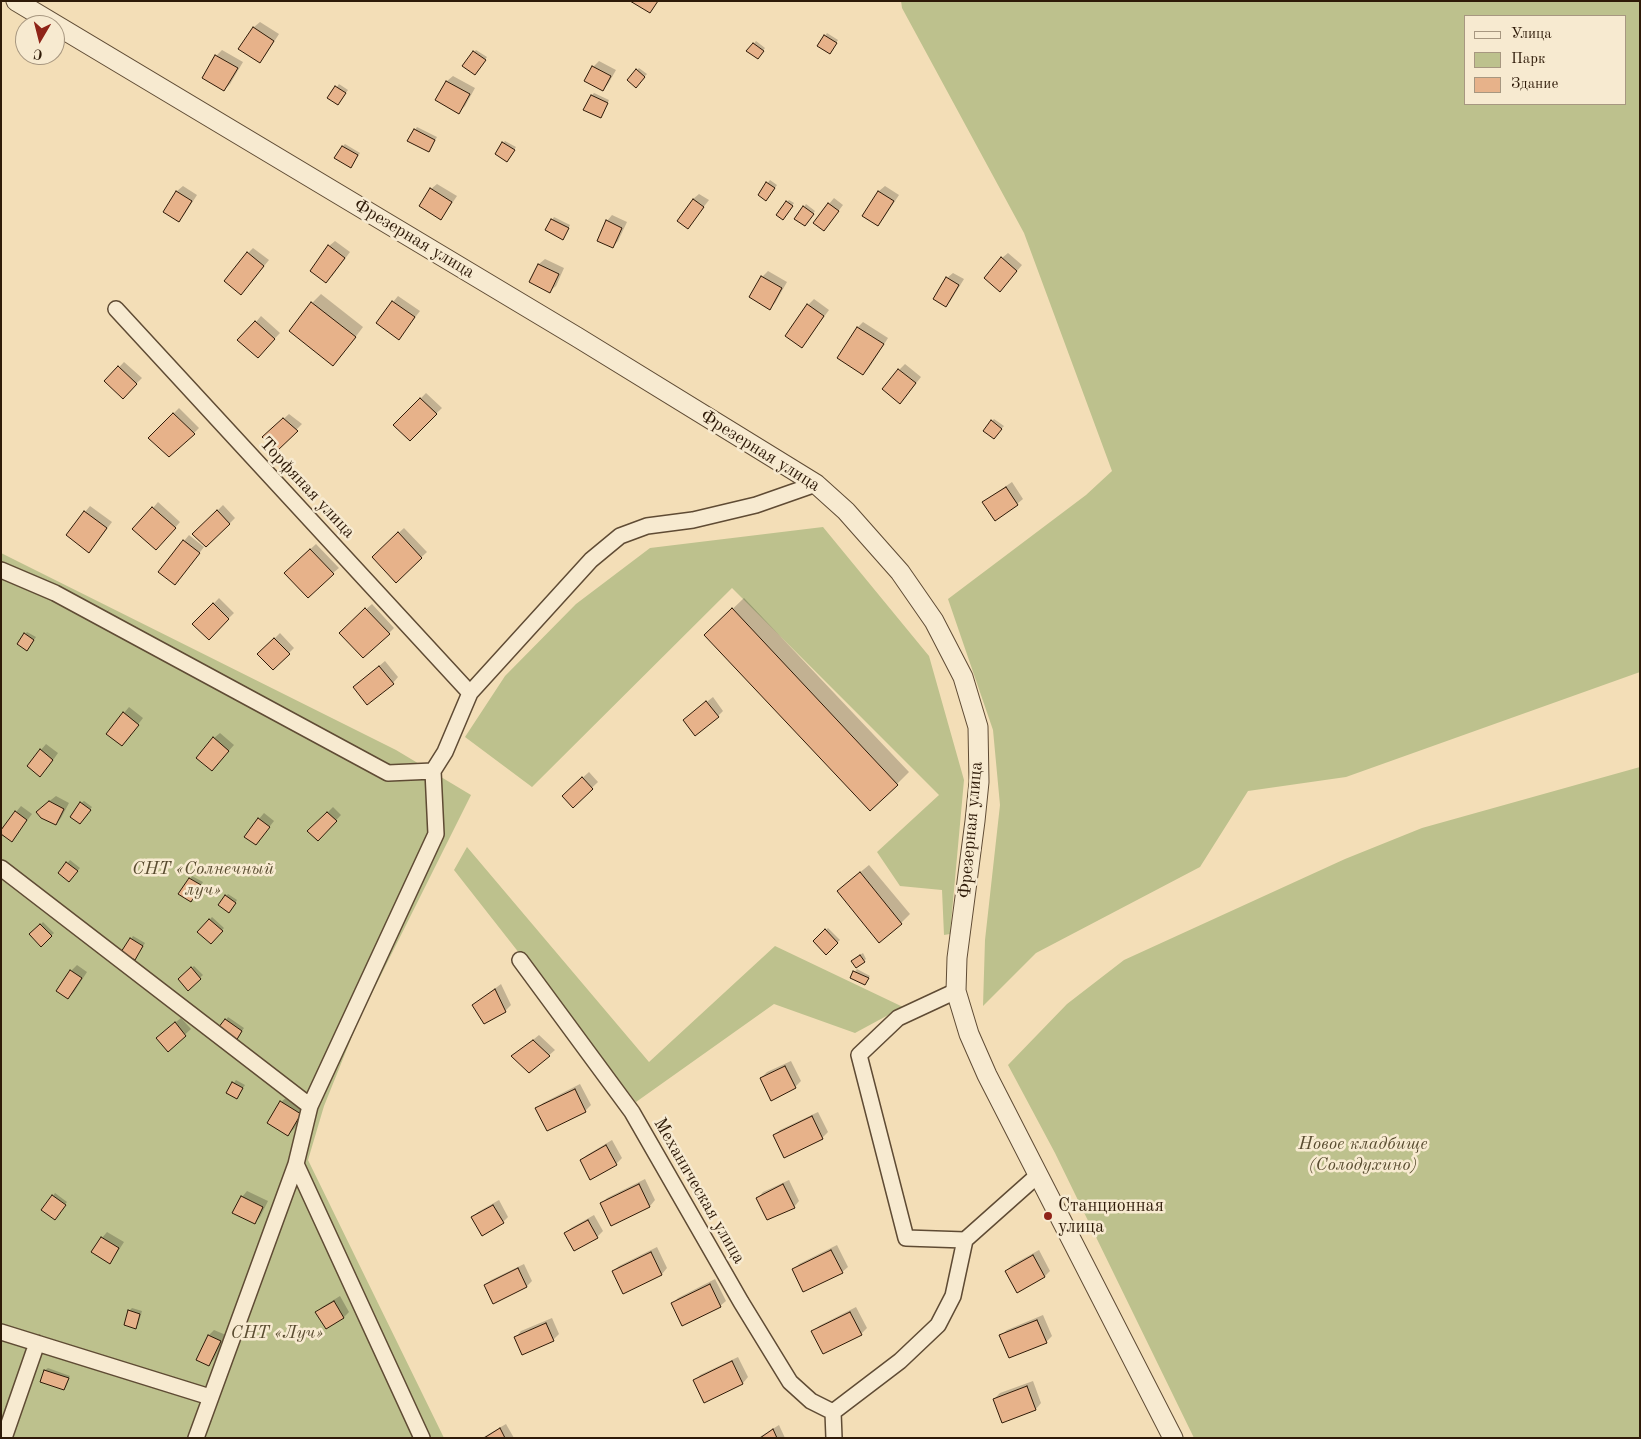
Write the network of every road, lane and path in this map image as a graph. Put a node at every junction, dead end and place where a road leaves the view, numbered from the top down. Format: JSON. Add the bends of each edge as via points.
{"nodes":[{"id":1,"x":16,"y":1,"type":"edge"},
{"id":2,"x":116,"y":309,"type":"dead end"},
{"id":3,"x":816,"y":484,"type":"junction"},
{"id":4,"x":1,"y":570,"type":"edge"},
{"id":5,"x":470,"y":693,"type":"junction"},
{"id":6,"x":434,"y":771,"type":"junction"},
{"id":7,"x":1,"y":868,"type":"edge"},
{"id":8,"x":520,"y":960,"type":"dead end"},
{"id":9,"x":956,"y":991,"type":"junction"},
{"id":10,"x":310,"y":1106,"type":"junction"},
{"id":11,"x":296,"y":1164,"type":"junction"},
{"id":12,"x":1038,"y":1175,"type":"junction"},
{"id":13,"x":964,"y":1240,"type":"junction"},
{"id":14,"x":1,"y":1332,"type":"edge"},
{"id":15,"x":37,"y":1343,"type":"junction"},
{"id":16,"x":210,"y":1397,"type":"junction"},
{"id":17,"x":833,"y":1412,"type":"junction"},
{"id":18,"x":4,"y":1438,"type":"edge"},
{"id":19,"x":196,"y":1438,"type":"edge"},
{"id":20,"x":422,"y":1438,"type":"edge"},
{"id":21,"x":834,"y":1438,"type":"edge"},
{"id":22,"x":1173,"y":1438,"type":"edge"}],
"edges":[{"from":1,"to":3,"type":"street","name":"Фрезерная улица"},
{"from":2,"to":5,"type":"street","name":"Торфяная улица"},
{"from":3,"to":5,"type":"street","via":[[756,505],[693,520],[647,526],[620,536],[590,560]]},
{"from":3,"to":9,"type":"street","name":"Фрезерная улица","via":[[846,511],[900,572],[934,621],[963,676],[978,727],[979,782],[957,958]]},
{"from":4,"to":6,"type":"street","via":[[55,593],[388,773]]},
{"from":5,"to":6,"type":"street","via":[[446,752]]},
{"from":6,"to":10,"type":"street","via":[[436,834]]},
{"from":7,"to":10,"type":"street"},
{"from":8,"to":17,"type":"street","name":"Механическая улица","via":[[632,1112],[790,1382],[811,1400]]},
{"from":9,"to":12,"type":"street","via":[[976,1050]]},
{"from":9,"to":13,"type":"street","via":[[898,1018],[859,1055],[906,1238]]},
{"from":10,"to":11,"type":"street"},
{"from":11,"to":16,"type":"street"},
{"from":11,"to":20,"type":"street"},
{"from":12,"to":13,"type":"street"},
{"from":12,"to":22,"type":"street"},
{"from":13,"to":17,"type":"street","via":[[953,1296],[938,1325],[900,1361]]},
{"from":14,"to":15,"type":"street"},
{"from":15,"to":16,"type":"street"},
{"from":15,"to":18,"type":"street"},
{"from":16,"to":19,"type":"street"},
{"from":17,"to":21,"type":"street"}]}
